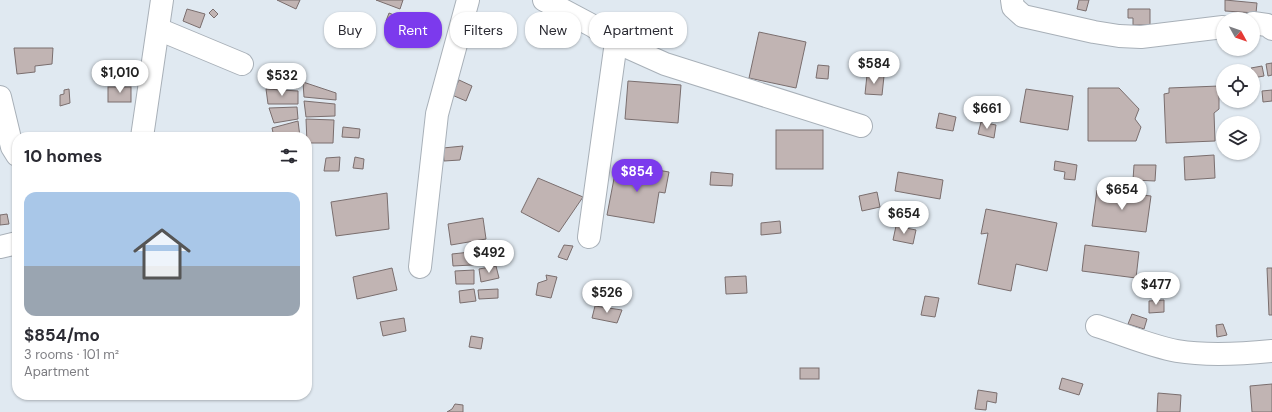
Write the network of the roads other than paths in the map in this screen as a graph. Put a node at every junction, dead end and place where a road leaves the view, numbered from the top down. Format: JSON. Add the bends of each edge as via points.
{"nodes":[{"id":1,"x":162,"y":0,"type":"edge"},
{"id":2,"x":468,"y":0,"type":"edge"},
{"id":3,"x":544,"y":0,"type":"edge"},
{"id":4,"x":1012,"y":0,"type":"edge"},
{"id":5,"x":589,"y":24,"type":"edge"},
{"id":6,"x":1260,"y":24,"type":"edge"},
{"id":7,"x":1216,"y":28,"type":"edge"},
{"id":8,"x":1272,"y":29,"type":"edge"},
{"id":9,"x":158,"y":30,"type":"junction"},
{"id":10,"x":615,"y":48,"type":"edge"},
{"id":11,"x":629,"y":48,"type":"edge"},
{"id":12,"x":242,"y":64,"type":"dead end"},
{"id":13,"x":0,"y":97,"type":"edge"},
{"id":14,"x":861,"y":126,"type":"dead end"},
{"id":15,"x":143,"y":132,"type":"edge"},
{"id":16,"x":12,"y":147,"type":"edge"},
{"id":17,"x":589,"y":237,"type":"dead end"},
{"id":18,"x":12,"y":244,"type":"edge"},
{"id":19,"x":0,"y":247,"type":"edge"},
{"id":20,"x":420,"y":267,"type":"dead end"},
{"id":21,"x":1097,"y":326,"type":"dead end"},
{"id":22,"x":1272,"y":351,"type":"edge"}],
"edges":[{"from":1,"to":9,"type":"street"},
{"from":2,"to":20,"type":"street","via":[[437,114]]},
{"from":3,"to":5,"type":"street"},
{"from":4,"to":7,"type":"street","via":[[1013,7],[1023,16],[1119,36],[1141,37]]},
{"from":6,"to":8,"type":"street"},
{"from":9,"to":12,"type":"street"},
{"from":9,"to":15,"type":"street"},
{"from":10,"to":17,"type":"street"},
{"from":11,"to":14,"type":"street","via":[[665,64]]},
{"from":13,"to":16,"type":"street"},
{"from":18,"to":19,"type":"street"},
{"from":21,"to":22,"type":"street","via":[[1193,353]]}]}
